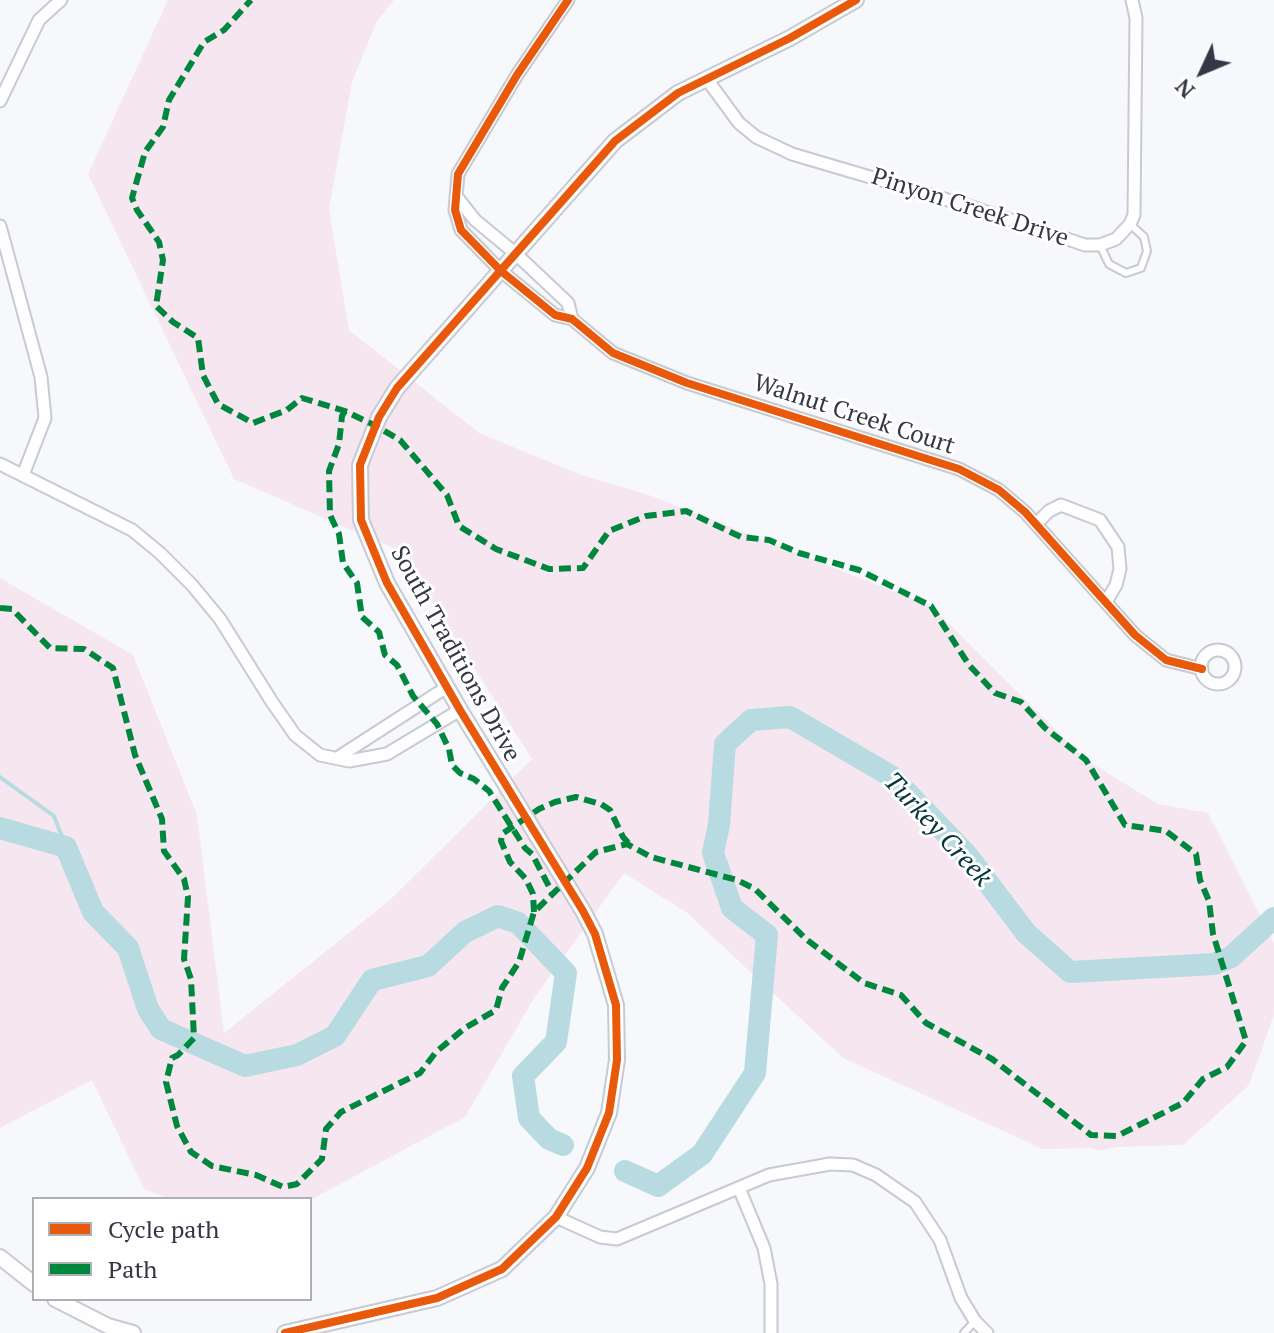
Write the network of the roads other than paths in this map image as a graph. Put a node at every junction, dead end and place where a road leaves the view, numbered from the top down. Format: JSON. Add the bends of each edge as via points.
{"nodes":[{"id":1,"x":61,"y":0,"type":"edge"},
{"id":2,"x":568,"y":0,"type":"edge"},
{"id":3,"x":856,"y":0,"type":"edge"},
{"id":4,"x":1132,"y":0,"type":"edge"},
{"id":5,"x":706,"y":78,"type":"junction"},
{"id":6,"x":0,"y":101,"type":"edge"},
{"id":7,"x":455,"y":195,"type":"junction"},
{"id":8,"x":1130,"y":224,"type":"junction"},
{"id":9,"x":0,"y":226,"type":"edge"},
{"id":10,"x":1100,"y":245,"type":"junction"},
{"id":11,"x":516,"y":254,"type":"junction"},
{"id":12,"x":501,"y":271,"type":"junction"},
{"id":13,"x":572,"y":319,"type":"junction"},
{"id":14,"x":0,"y":464,"type":"edge"},
{"id":15,"x":23,"y":475,"type":"junction"},
{"id":16,"x":1036,"y":524,"type":"junction"},
{"id":17,"x":1106,"y":602,"type":"junction"},
{"id":18,"x":1202,"y":669,"type":"dead end"},
{"id":19,"x":447,"y":687,"type":"junction"},
{"id":20,"x":460,"y":710,"type":"junction"},
{"id":21,"x":337,"y":758,"type":"junction"},
{"id":22,"x":739,"y":1188,"type":"junction"},
{"id":23,"x":556,"y":1217,"type":"junction"},
{"id":24,"x":0,"y":1257,"type":"edge"},
{"id":25,"x":32,"y":1282,"type":"edge"},
{"id":26,"x":59,"y":1301,"type":"edge"},
{"id":27,"x":975,"y":1321,"type":"junction"},
{"id":28,"x":333,"y":1328,"type":"edge"},
{"id":29,"x":310,"y":1331,"type":"edge"},
{"id":30,"x":133,"y":1333,"type":"edge"},
{"id":31,"x":285,"y":1333,"type":"edge"},
{"id":32,"x":771,"y":1333,"type":"edge"},
{"id":33,"x":964,"y":1333,"type":"edge"},
{"id":34,"x":987,"y":1333,"type":"edge"}],
"edges":[{"from":1,"to":6,"type":"street","via":[[39,20]]},
{"from":2,"to":7,"type":"street","via":[[458,174]]},
{"from":3,"to":5,"type":"street","name":"South Traditions Drive"},
{"from":4,"to":8,"type":"street","via":[[1136,18]]},
{"from":5,"to":10,"type":"street","name":"Pinyon Creek Drive","via":[[739,123],[792,154],[1085,245]]},
{"from":5,"to":11,"type":"street","name":"South Traditions Drive","via":[[615,141]]},
{"from":7,"to":11,"type":"street","name":"Walnut Creek Court","via":[[475,220]]},
{"from":7,"to":12,"type":"street","name":"Walnut Creek Court","via":[[461,230]]},
{"from":8,"to":10,"type":"street","name":"Pinyon Creek Drive","via":[[1116,239]]},
{"from":8,"to":10,"type":"lane","via":[[1144,237],[1147,251],[1141,268],[1126,273],[1109,264]]},
{"from":9,"to":15,"type":"street","via":[[41,377],[45,418]]},
{"from":11,"to":12,"type":"street","name":"South Traditions Drive"},
{"from":11,"to":13,"type":"street","name":"Walnut Creek Court","via":[[568,303]]},
{"from":12,"to":13,"type":"street","name":"Walnut Creek Court","via":[[555,315]]},
{"from":12,"to":19,"type":"street","name":"South Traditions Drive","via":[[397,388],[360,465],[361,520],[387,583]]},
{"from":13,"to":16,"type":"street","name":"Walnut Creek Court","via":[[613,353],[687,383],[959,469],[999,490]]},
{"from":14,"to":15,"type":"street"},
{"from":15,"to":21,"type":"street","via":[[132,530],[160,553],[220,619],[295,735],[320,755]]},
{"from":16,"to":17,"type":"street","name":"Walnut Creek Court"},
{"from":16,"to":17,"type":"street","via":[[1061,505],[1100,520],[1118,547],[1120,569]]},
{"from":17,"to":18,"type":"street","name":"Walnut Creek Court","via":[[1166,660]]},
{"from":19,"to":20,"type":"street","name":"South Traditions Drive"},
{"from":19,"to":21,"type":"street"},
{"from":20,"to":21,"type":"street","via":[[387,754]]},
{"from":20,"to":23,"type":"street","name":"South Traditions Drive","via":[[583,911],[616,1005],[617,1060],[609,1113],[587,1168]]},
{"from":22,"to":23,"type":"street","via":[[617,1239]]},
{"from":22,"to":27,"type":"street","via":[[769,1175],[830,1164],[853,1165],[876,1175],[915,1202],[931,1222]]},
{"from":22,"to":32,"type":"street","via":[[764,1248],[771,1284]]},
{"from":23,"to":28,"type":"street","name":"South Traditions Drive","via":[[502,1269],[437,1298]]},
{"from":24,"to":25,"type":"street"},
{"from":26,"to":30,"type":"street"},
{"from":27,"to":33,"type":"lane"},
{"from":27,"to":34,"type":"street"},
{"from":28,"to":29,"type":"street","name":"South Traditions Drive"},
{"from":29,"to":31,"type":"street","name":"South Traditions Drive"}]}
